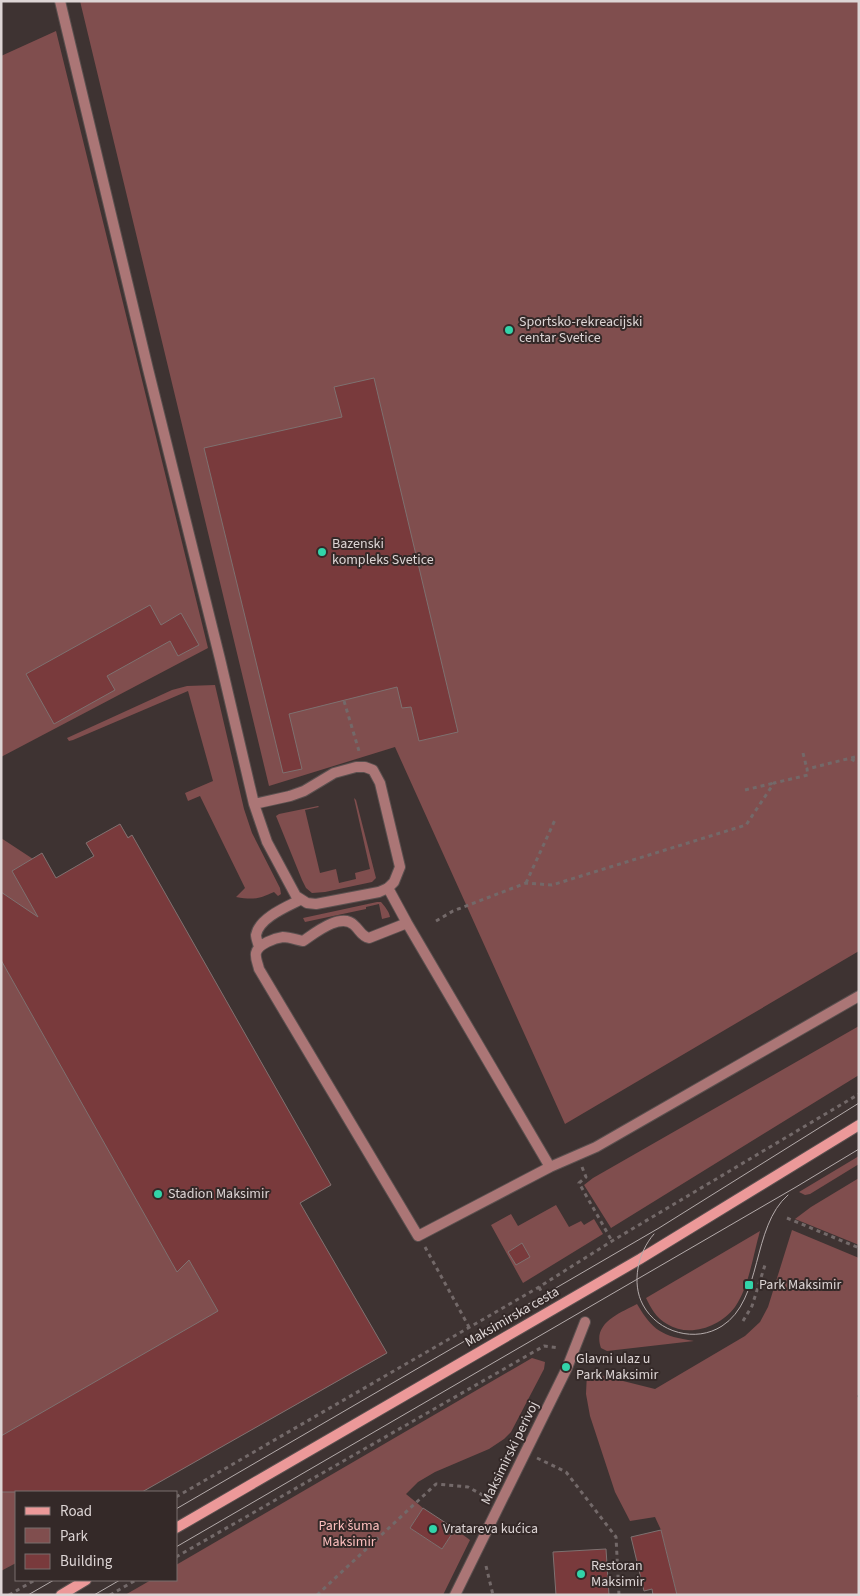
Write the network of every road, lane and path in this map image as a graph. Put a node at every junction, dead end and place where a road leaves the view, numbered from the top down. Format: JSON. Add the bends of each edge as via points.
{"nodes":[{"id":1,"x":60,"y":1,"type":"edge"},
{"id":2,"x":344,"y":701,"type":"dead end"},
{"id":3,"x":359,"y":751,"type":"dead end"},
{"id":4,"x":803,"y":753,"type":"dead end"},
{"id":5,"x":859,"y":756,"type":"edge"},
{"id":6,"x":850,"y":758,"type":"junction"},
{"id":7,"x":859,"y":763,"type":"edge"},
{"id":8,"x":807,"y":769,"type":"junction"},
{"id":9,"x":774,"y":783,"type":"junction"},
{"id":10,"x":745,"y":790,"type":"dead end"},
{"id":11,"x":254,"y":804,"type":"junction"},
{"id":12,"x":555,"y":820,"type":"dead end"},
{"id":13,"x":526,"y":883,"type":"junction"},
{"id":14,"x":388,"y":888,"type":"junction"},
{"id":15,"x":300,"y":900,"type":"junction"},
{"id":16,"x":436,"y":921,"type":"dead end"},
{"id":17,"x":407,"y":923,"type":"junction"},
{"id":18,"x":259,"y":947,"type":"junction"},
{"id":19,"x":859,"y":996,"type":"edge"},
{"id":20,"x":859,"y":1094,"type":"edge"},
{"id":21,"x":859,"y":1125,"type":"edge"},
{"id":22,"x":580,"y":1162,"type":"dead end"},
{"id":23,"x":550,"y":1167,"type":"junction"},
{"id":24,"x":787,"y":1218,"type":"dead end"},
{"id":25,"x":612,"y":1241,"type":"junction"},
{"id":26,"x":424,"y":1247,"type":"dead end"},
{"id":27,"x":859,"y":1248,"type":"edge"},
{"id":28,"x":765,"y":1265,"type":"dead end"},
{"id":29,"x":538,"y":1287,"type":"junction"},
{"id":30,"x":541,"y":1291,"type":"dead end"},
{"id":31,"x":743,"y":1321,"type":"dead end"},
{"id":32,"x":585,"y":1322,"type":"dead end"},
{"id":33,"x":469,"y":1327,"type":"junction"},
{"id":34,"x":557,"y":1347,"type":"dead end"},
{"id":35,"x":525,"y":1453,"type":"junction"},
{"id":36,"x":178,"y":1497,"type":"edge"},
{"id":37,"x":500,"y":1504,"type":"junction"},
{"id":38,"x":178,"y":1527,"type":"edge"},
{"id":39,"x":178,"y":1556,"type":"edge"},
{"id":40,"x":33,"y":1581,"type":"edge"},
{"id":41,"x":84,"y":1581,"type":"edge"},
{"id":42,"x":134,"y":1581,"type":"edge"},
{"id":43,"x":9,"y":1595,"type":"edge"},
{"id":44,"x":60,"y":1595,"type":"edge"},
{"id":45,"x":110,"y":1595,"type":"edge"},
{"id":46,"x":317,"y":1595,"type":"edge"},
{"id":47,"x":455,"y":1595,"type":"edge"},
{"id":48,"x":619,"y":1595,"type":"edge"}],
"edges":[{"from":1,"to":11,"type":"street"},
{"from":2,"to":3,"type":"path"},
{"from":4,"to":8,"type":"path"},
{"from":5,"to":6,"type":"path"},
{"from":6,"to":7,"type":"path"},
{"from":6,"to":8,"type":"path"},
{"from":8,"to":9,"type":"path","via":[[808,775]]},
{"from":9,"to":10,"type":"path"},
{"from":9,"to":13,"type":"path","via":[[746,825],[552,885]]},
{"from":11,"to":14,"type":"street","via":[[304,791],[334,773],[356,767],[373,770],[380,783],[400,867]]},
{"from":11,"to":15,"type":"street","via":[[267,842]]},
{"from":12,"to":13,"type":"path"},
{"from":13,"to":16,"type":"path","via":[[453,911]]},
{"from":14,"to":15,"type":"street","via":[[316,904]]},
{"from":14,"to":17,"type":"street"},
{"from":15,"to":18,"type":"street","via":[[260,925],[256,936]]},
{"from":17,"to":18,"type":"street","via":[[369,938],[355,925],[342,921],[332,923],[304,941],[282,937]]},
{"from":17,"to":23,"type":"street"},
{"from":18,"to":23,"type":"street","via":[[256,952],[259,969],[418,1236]]},
{"from":19,"to":23,"type":"street","via":[[596,1147]]},
{"from":20,"to":25,"type":"path"},
{"from":21,"to":38,"type":"main road","name":"Maksimirska cesta","via":[[632,1263]]},
{"from":22,"to":25,"type":"path","via":[[586,1177],[578,1182]]},
{"from":24,"to":27,"type":"path"},
{"from":25,"to":29,"type":"path"},
{"from":26,"to":33,"type":"path"},
{"from":28,"to":31,"type":"path","via":[[752,1306]]},
{"from":29,"to":30,"type":"path"},
{"from":29,"to":33,"type":"path"},
{"from":32,"to":35,"type":"street","name":"Maksimirski perivoj","via":[[567,1368]]},
{"from":33,"to":36,"type":"path"},
{"from":34,"to":39,"type":"path","via":[[544,1346]]},
{"from":35,"to":37,"type":"street","name":"Maksimirski perivoj"},
{"from":35,"to":48,"type":"path","via":[[566,1472],[616,1537]]},
{"from":37,"to":46,"type":"path","via":[[468,1487],[436,1484]]},
{"from":37,"to":47,"type":"street","name":"Maksimirski perivoj"},
{"from":40,"to":43,"type":"path"},
{"from":41,"to":44,"type":"main road"},
{"from":42,"to":45,"type":"path"}]}
